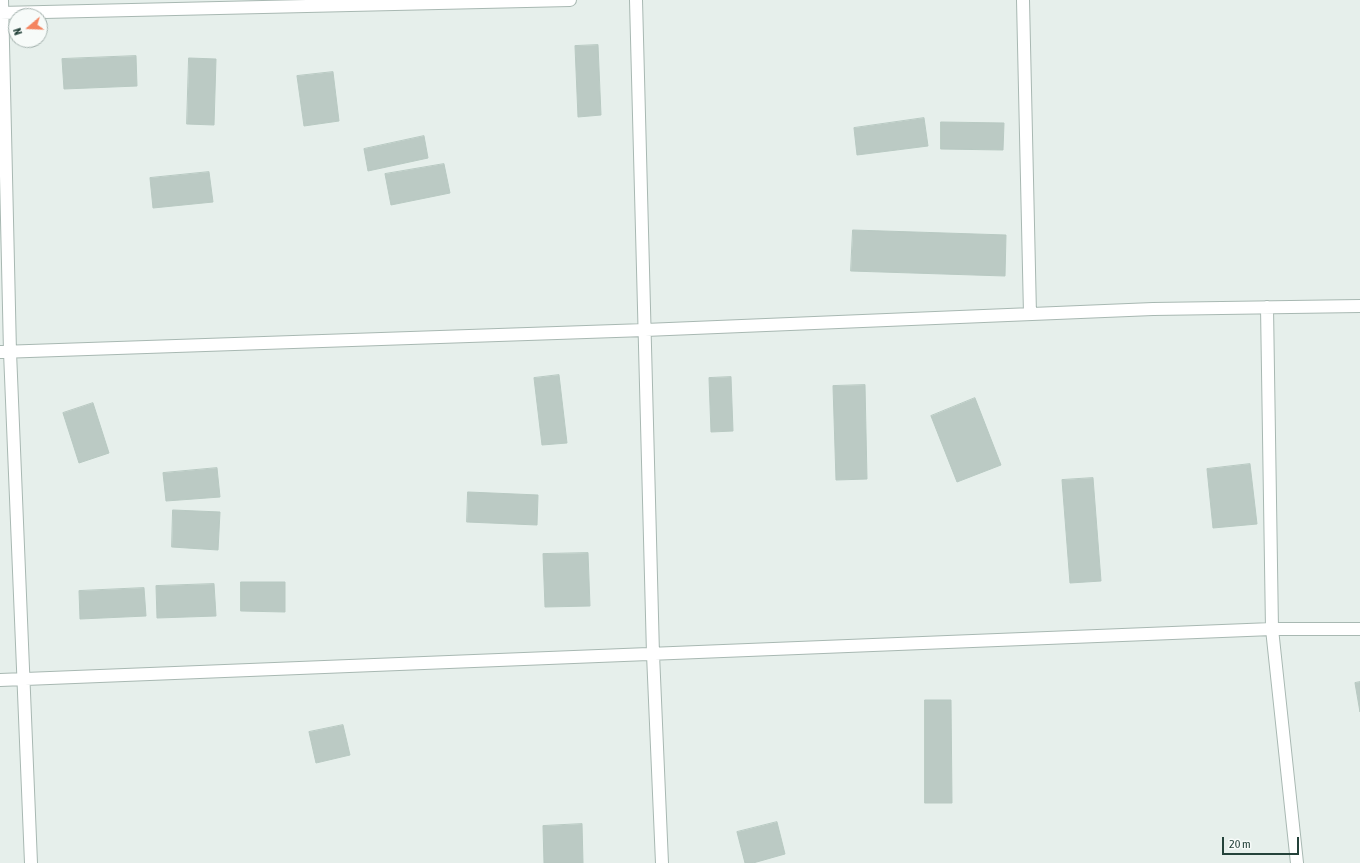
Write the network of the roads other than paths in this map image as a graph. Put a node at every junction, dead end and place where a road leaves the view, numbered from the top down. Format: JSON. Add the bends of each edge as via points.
{"nodes":[{"id":1,"x":2,"y":0,"type":"edge"},
{"id":2,"x":570,"y":0,"type":"edge"},
{"id":3,"x":636,"y":0,"type":"edge"},
{"id":4,"x":1023,"y":0,"type":"edge"},
{"id":5,"x":1,"y":13,"type":"edge"},
{"id":6,"x":1360,"y":306,"type":"edge"},
{"id":7,"x":1267,"y":307,"type":"junction"},
{"id":8,"x":1030,"y":314,"type":"junction"},
{"id":9,"x":645,"y":330,"type":"junction"},
{"id":10,"x":5,"y":352,"type":"edge"},
{"id":11,"x":1272,"y":629,"type":"junction"},
{"id":12,"x":1360,"y":629,"type":"edge"},
{"id":13,"x":653,"y":654,"type":"junction"},
{"id":14,"x":24,"y":679,"type":"junction"},
{"id":15,"x":0,"y":680,"type":"edge"},
{"id":16,"x":31,"y":863,"type":"edge"},
{"id":17,"x":662,"y":863,"type":"edge"},
{"id":18,"x":1297,"y":863,"type":"edge"}],
"edges":[{"from":1,"to":5,"type":"street"},
{"from":2,"to":5,"type":"street"},
{"from":3,"to":9,"type":"street"},
{"from":4,"to":8,"type":"street"},
{"from":5,"to":10,"type":"street"},
{"from":6,"to":7,"type":"street"},
{"from":7,"to":8,"type":"street"},
{"from":7,"to":11,"type":"street"},
{"from":8,"to":9,"type":"street"},
{"from":9,"to":10,"type":"street"},
{"from":9,"to":13,"type":"street"},
{"from":10,"to":14,"type":"street"},
{"from":11,"to":12,"type":"street"},
{"from":11,"to":13,"type":"street"},
{"from":11,"to":18,"type":"street"},
{"from":13,"to":14,"type":"street"},
{"from":13,"to":17,"type":"street"},
{"from":14,"to":15,"type":"street"},
{"from":14,"to":16,"type":"street"}]}
